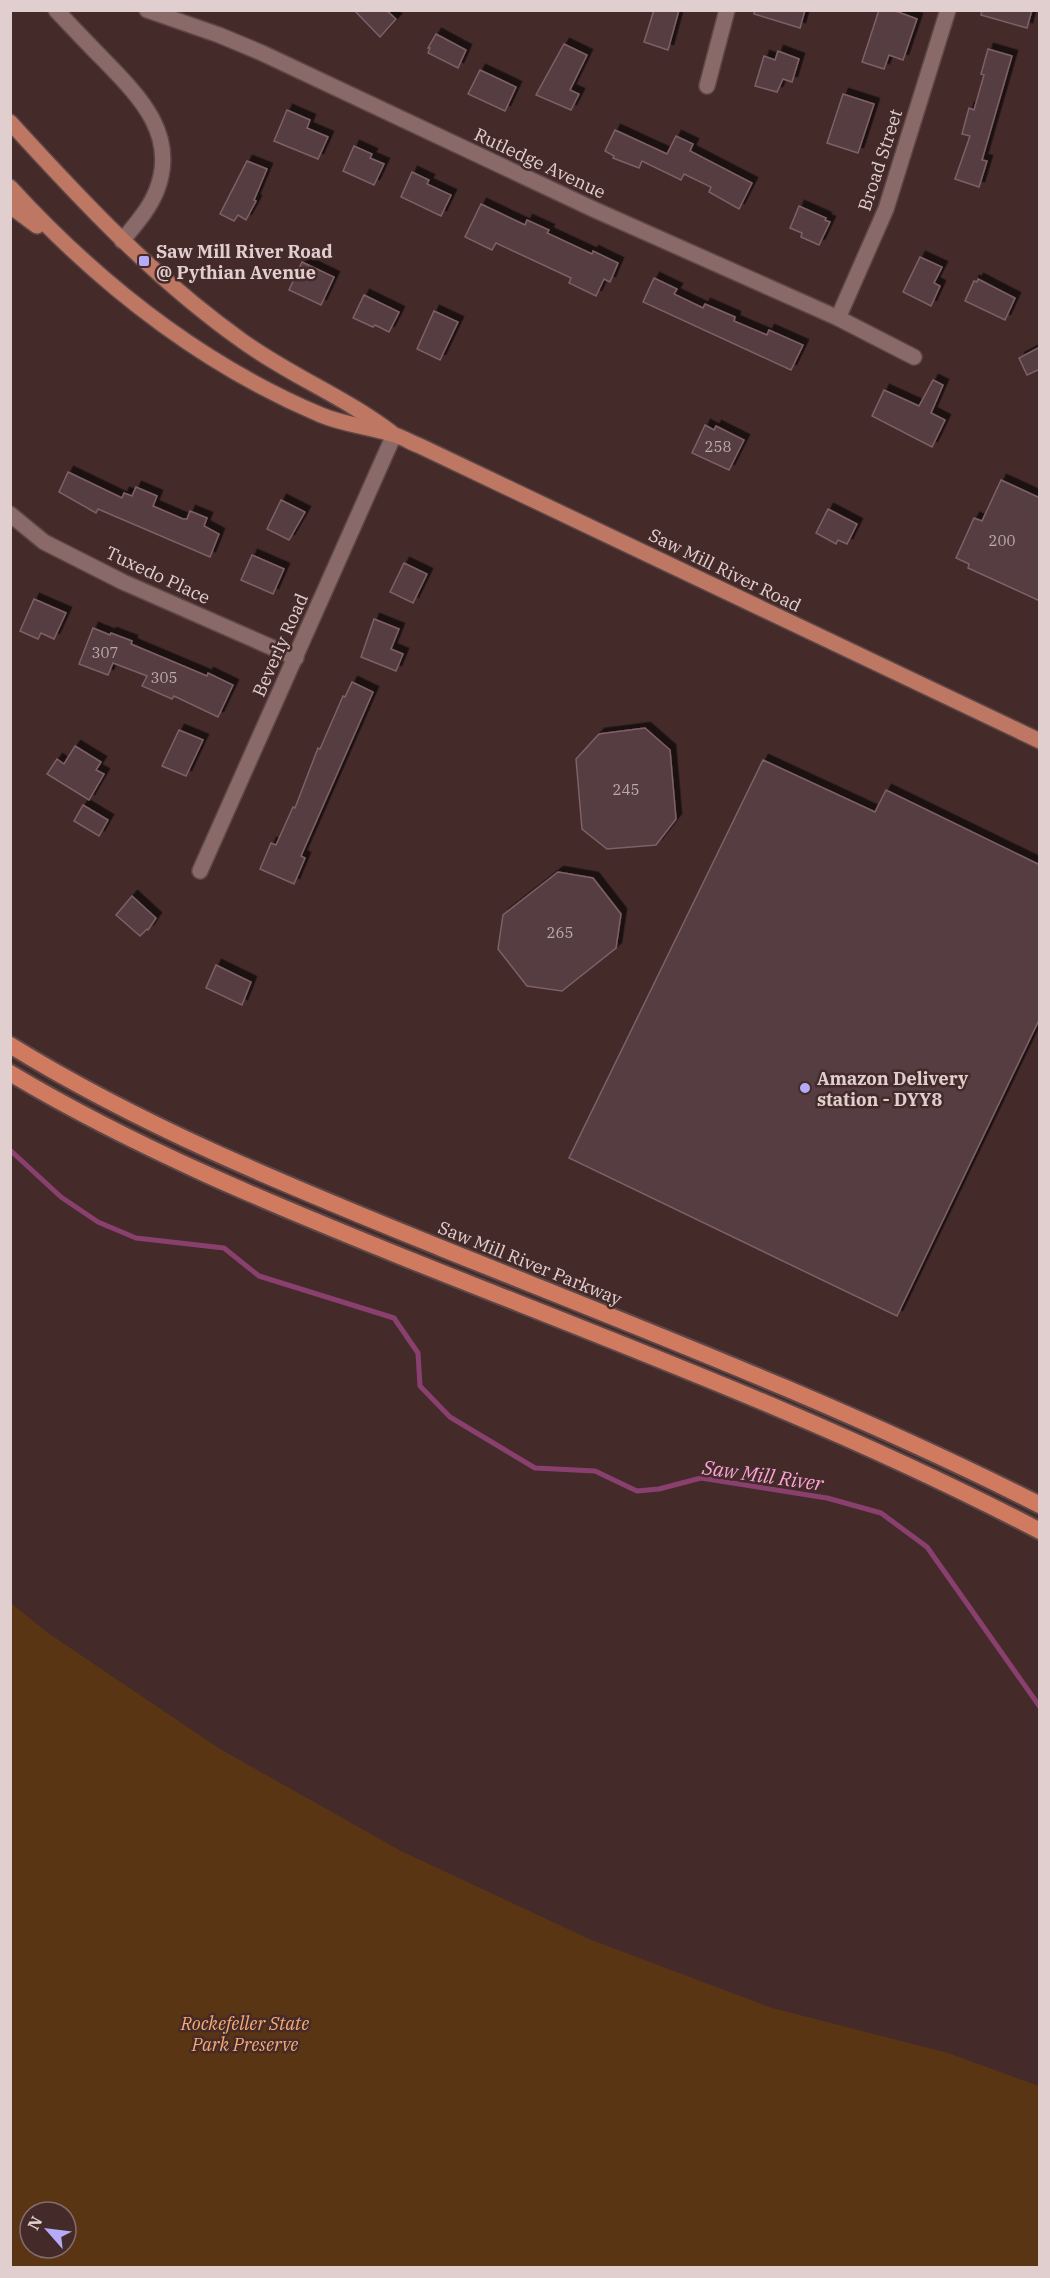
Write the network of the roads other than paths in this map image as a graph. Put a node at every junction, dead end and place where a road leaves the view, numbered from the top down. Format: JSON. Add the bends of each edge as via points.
{"nodes":[{"id":1,"x":56,"y":10,"type":"edge"},
{"id":2,"x":147,"y":10,"type":"edge"},
{"id":3,"x":727,"y":10,"type":"edge"},
{"id":4,"x":948,"y":10,"type":"edge"},
{"id":5,"x":707,"y":86,"type":"dead end"},
{"id":6,"x":10,"y":122,"type":"edge"},
{"id":7,"x":10,"y":188,"type":"edge"},
{"id":8,"x":10,"y":206,"type":"edge"},
{"id":9,"x":122,"y":242,"type":"junction"},
{"id":10,"x":88,"y":266,"type":"junction"},
{"id":11,"x":838,"y":318,"type":"junction"},
{"id":12,"x":914,"y":357,"type":"dead end"},
{"id":13,"x":394,"y":435,"type":"junction"},
{"id":14,"x":10,"y":514,"type":"edge"},
{"id":15,"x":296,"y":658,"type":"junction"},
{"id":16,"x":1040,"y":741,"type":"edge"},
{"id":17,"x":200,"y":871,"type":"dead end"},
{"id":18,"x":10,"y":1045,"type":"edge"},
{"id":19,"x":10,"y":1073,"type":"edge"},
{"id":20,"x":1040,"y":1505,"type":"edge"},
{"id":21,"x":1040,"y":1532,"type":"edge"}],
"edges":[{"from":1,"to":9,"type":"street","via":[[136,93],[160,139],[163,162],[156,192]]},
{"from":2,"to":11,"type":"street","name":"Rutledge Avenue","via":[[262,53],[593,209]]},
{"from":3,"to":5,"type":"street"},
{"from":4,"to":11,"type":"street","name":"Broad Street","via":[[886,209]]},
{"from":6,"to":9,"type":"main road","name":"Saw Mill River Road"},
{"from":7,"to":10,"type":"main road"},
{"from":8,"to":10,"type":"main road"},
{"from":9,"to":13,"type":"main road","name":"Saw Mill River Road","via":[[243,342],[350,403]]},
{"from":10,"to":13,"type":"main road","name":"Saw Mill River Road","via":[[170,331],[258,385],[342,423]]},
{"from":11,"to":12,"type":"street","name":"Rutledge Avenue"},
{"from":13,"to":15,"type":"street","name":"Beverly Road"},
{"from":13,"to":16,"type":"main road","name":"Saw Mill River Road"},
{"from":14,"to":15,"type":"street","name":"Tuxedo Place","via":[[44,542],[103,572]]},
{"from":15,"to":17,"type":"street","name":"Beverly Road"},
{"from":18,"to":20,"type":"highway","name":"Saw Mill River Parkway","via":[[115,1104],[237,1163],[801,1394]]},
{"from":19,"to":21,"type":"highway","via":[[102,1124],[205,1173],[791,1414]]}]}
